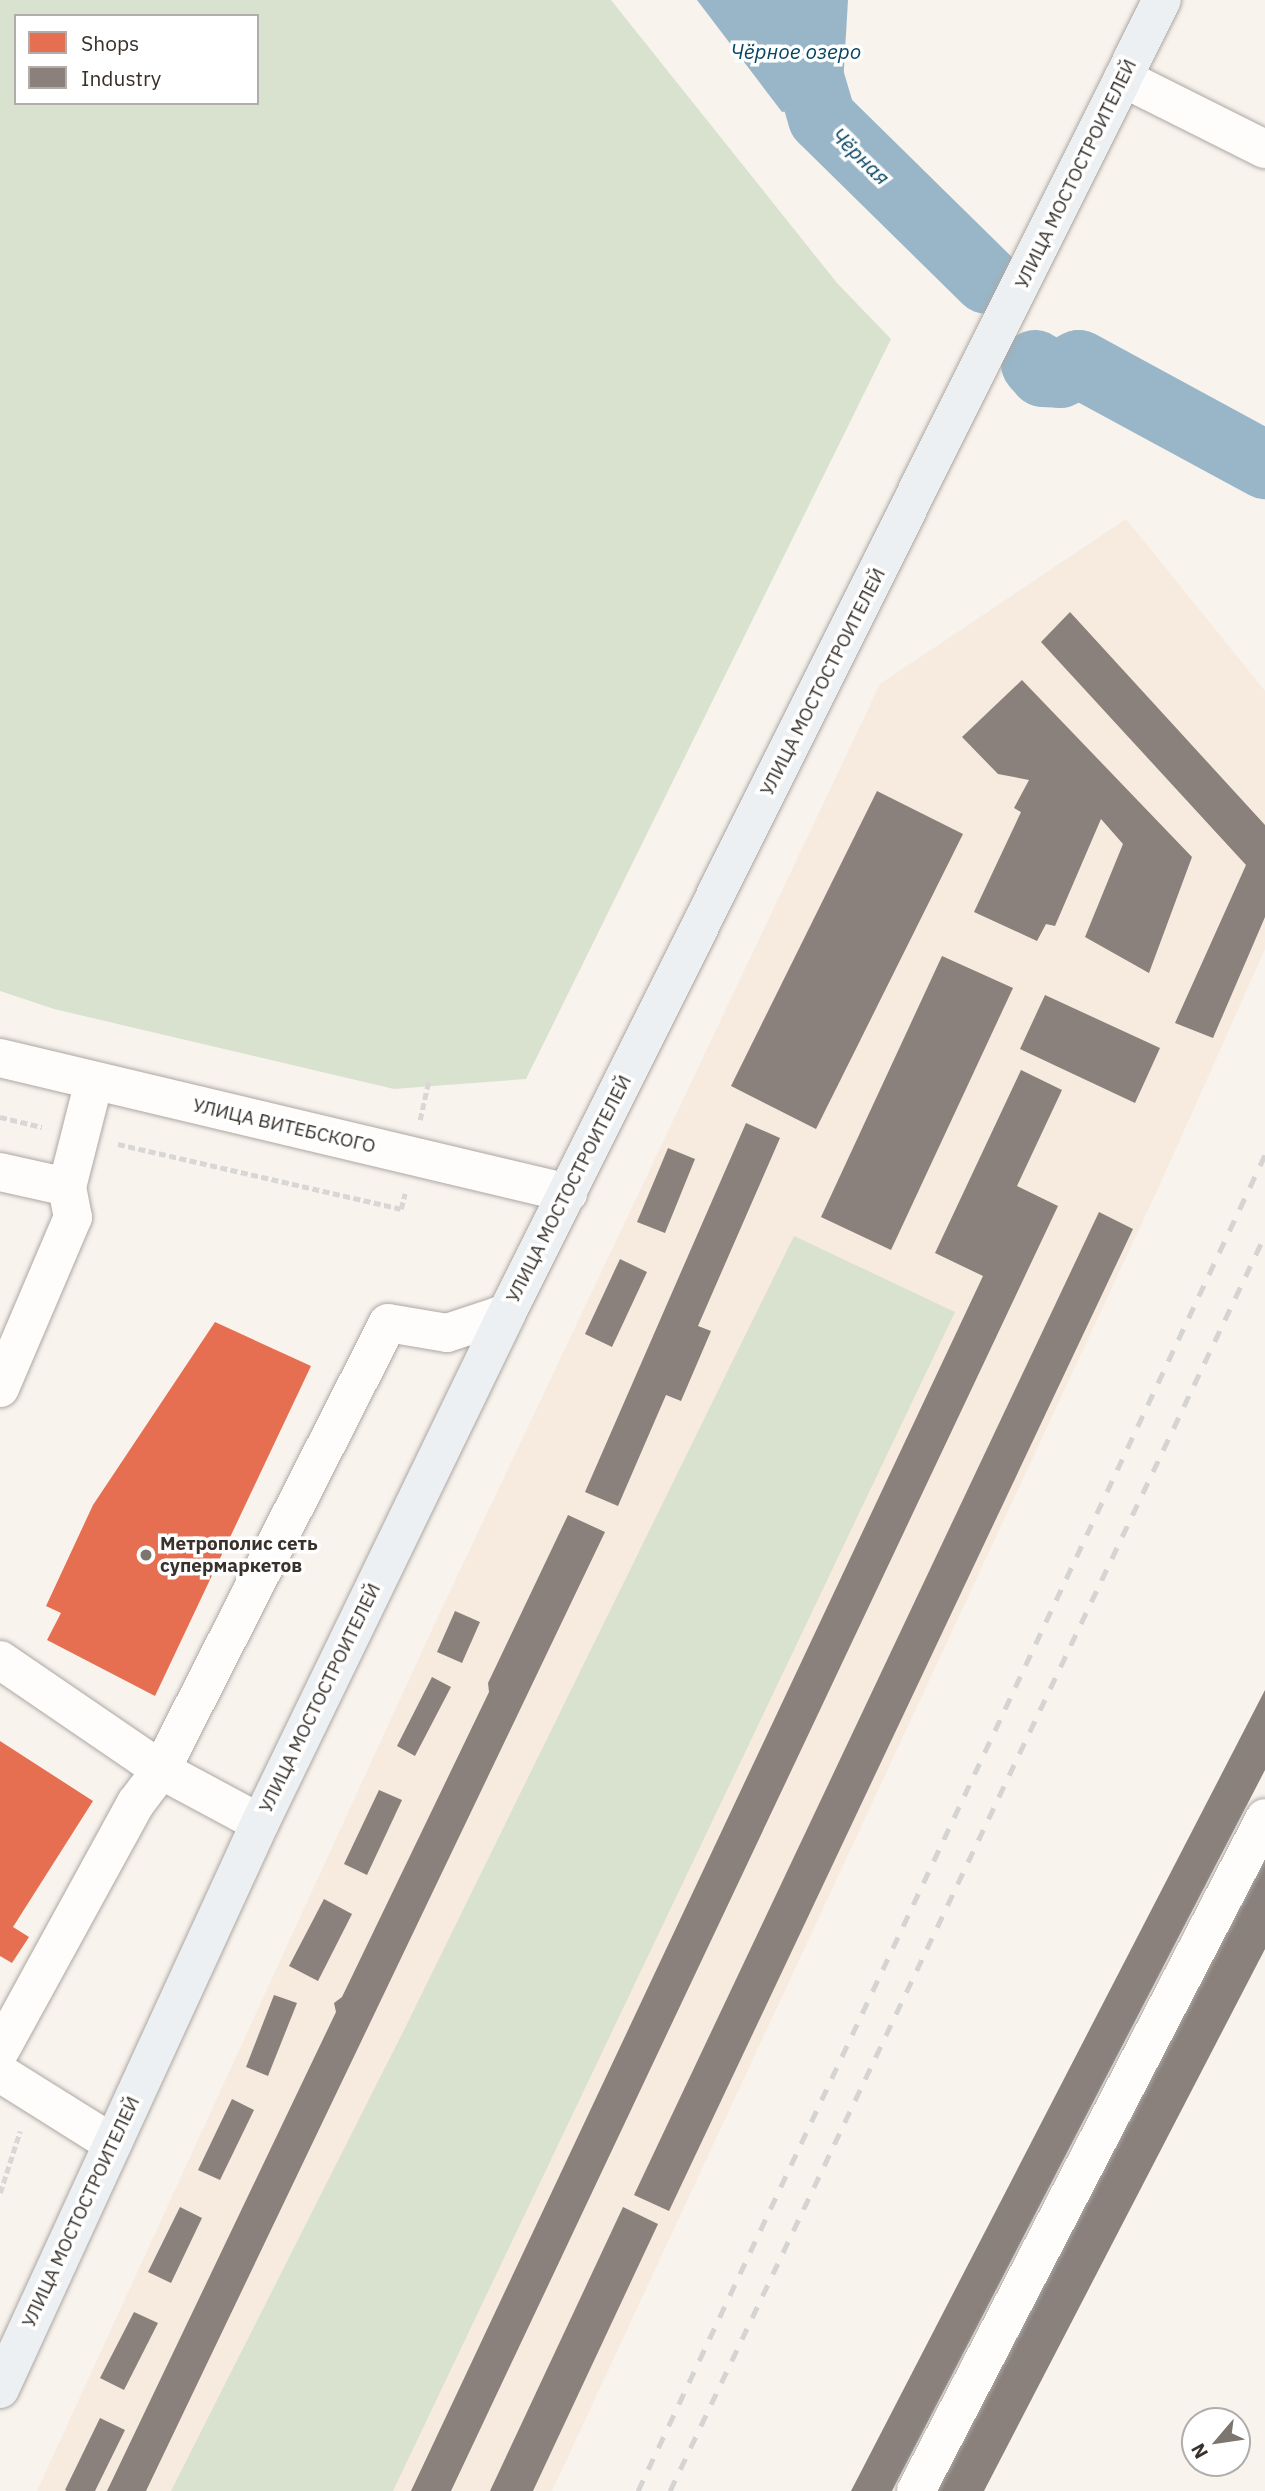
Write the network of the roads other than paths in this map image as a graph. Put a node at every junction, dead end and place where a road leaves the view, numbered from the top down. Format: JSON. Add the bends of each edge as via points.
{"nodes":[{"id":1,"x":1162,"y":0,"type":"edge"},
{"id":2,"x":1123,"y":78,"type":"junction"},
{"id":3,"x":1265,"y":149,"type":"edge"},
{"id":4,"x":0,"y":1058,"type":"edge"},
{"id":5,"x":94,"y":1081,"type":"junction"},
{"id":6,"x":0,"y":1172,"type":"edge"},
{"id":7,"x":67,"y":1186,"type":"junction"},
{"id":8,"x":568,"y":1193,"type":"junction"},
{"id":9,"x":507,"y":1313,"type":"junction"},
{"id":10,"x":0,"y":1388,"type":"edge"},
{"id":11,"x":0,"y":1660,"type":"edge"},
{"id":12,"x":161,"y":1770,"type":"junction"},
{"id":13,"x":1265,"y":1818,"type":"edge"},
{"id":14,"x":260,"y":1823,"type":"junction"},
{"id":15,"x":0,"y":2051,"type":"edge"},
{"id":16,"x":0,"y":2073,"type":"edge"},
{"id":17,"x":113,"y":2144,"type":"junction"},
{"id":18,"x":0,"y":2389,"type":"edge"},
{"id":19,"x":916,"y":2491,"type":"edge"}],
"edges":[{"from":1,"to":2,"type":"main road","name":"УЛИЦА МОСТОСТРОИТЕЛЕЙ"},
{"from":2,"to":3,"type":"street"},
{"from":2,"to":8,"type":"main road","name":"УЛИЦА МОСТОСТРОИТЕЛЕЙ"},
{"from":4,"to":5,"type":"street","name":"УЛИЦА ВИТЕБСКОГО"},
{"from":5,"to":7,"type":"street"},
{"from":5,"to":8,"type":"street","name":"УЛИЦА ВИТЕБСКОГО"},
{"from":6,"to":7,"type":"street"},
{"from":7,"to":10,"type":"street","via":[[73,1217]]},
{"from":8,"to":9,"type":"main road","name":"УЛИЦА МОСТОСТРОИТЕЛЕЙ"},
{"from":9,"to":12,"type":"street","via":[[447,1333],[388,1323]]},
{"from":9,"to":14,"type":"main road","name":"УЛИЦА МОСТОСТРОИТЕЛЕЙ"},
{"from":11,"to":12,"type":"street"},
{"from":12,"to":14,"type":"street"},
{"from":12,"to":15,"type":"street","via":[[136,1803]]},
{"from":13,"to":19,"type":"street"},
{"from":14,"to":17,"type":"main road","name":"УЛИЦА МОСТОСТРОИТЕЛЕЙ"},
{"from":16,"to":17,"type":"street"},
{"from":17,"to":18,"type":"main road","name":"УЛИЦА МОСТОСТРОИТЕЛЕЙ"}]}
